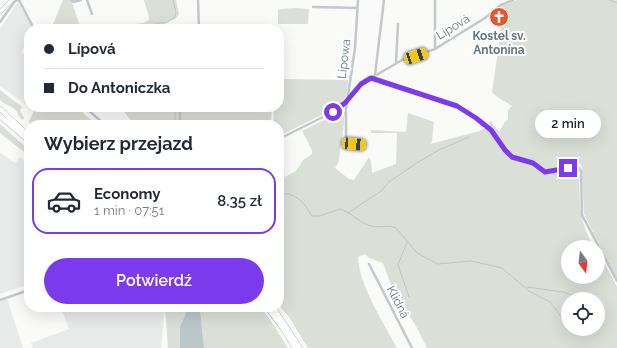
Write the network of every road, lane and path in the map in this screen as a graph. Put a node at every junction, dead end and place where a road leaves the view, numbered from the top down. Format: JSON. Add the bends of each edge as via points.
{"nodes":[{"id":1,"x":12,"y":0,"type":"edge"},
{"id":2,"x":19,"y":0,"type":"edge"},
{"id":3,"x":72,"y":0,"type":"edge"},
{"id":4,"x":81,"y":0,"type":"edge"},
{"id":5,"x":87,"y":0,"type":"edge"},
{"id":6,"x":198,"y":0,"type":"edge"},
{"id":7,"x":358,"y":0,"type":"edge"},
{"id":8,"x":384,"y":0,"type":"edge"},
{"id":9,"x":435,"y":0,"type":"edge"},
{"id":10,"x":513,"y":0,"type":"edge"},
{"id":11,"x":313,"y":7,"type":"dead end"},
{"id":12,"x":357,"y":8,"type":"junction"},
{"id":13,"x":0,"y":12,"type":"edge"},
{"id":14,"x":92,"y":14,"type":"dead end"},
{"id":15,"x":0,"y":22,"type":"edge"},
{"id":16,"x":31,"y":24,"type":"edge"},
{"id":17,"x":199,"y":24,"type":"edge"},
{"id":18,"x":398,"y":24,"type":"dead end"},
{"id":19,"x":435,"y":49,"type":"junction"},
{"id":20,"x":396,"y":64,"type":"junction"},
{"id":21,"x":375,"y":76,"type":"junction"},
{"id":22,"x":371,"y":78,"type":"junction"},
{"id":23,"x":348,"y":99,"type":"junction"},
{"id":24,"x":0,"y":110,"type":"edge"},
{"id":25,"x":91,"y":112,"type":"edge"},
{"id":26,"x":1,"y":117,"type":"edge"},
{"id":27,"x":99,"y":120,"type":"edge"},
{"id":28,"x":24,"y":132,"type":"edge"},
{"id":29,"x":284,"y":136,"type":"edge"},
{"id":30,"x":24,"y":138,"type":"edge"},
{"id":31,"x":362,"y":145,"type":"dead end"},
{"id":32,"x":369,"y":264,"type":"dead end"},
{"id":33,"x":617,"y":281,"type":"edge"},
{"id":34,"x":24,"y":292,"type":"edge"},
{"id":35,"x":0,"y":300,"type":"edge"},
{"id":36,"x":271,"y":312,"type":"edge"},
{"id":37,"x":276,"y":312,"type":"edge"},
{"id":38,"x":295,"y":348,"type":"edge"},
{"id":39,"x":300,"y":348,"type":"edge"},
{"id":40,"x":412,"y":348,"type":"edge"}],
"edges":[{"from":1,"to":13,"type":"main road"},
{"from":2,"to":15,"type":"street","via":[[15,1]]},
{"from":2,"to":16,"type":"street"},
{"from":3,"to":4,"type":"street"},
{"from":5,"to":14,"type":"street"},
{"from":6,"to":17,"type":"street"},
{"from":7,"to":12,"type":"street","name":"Lipowa"},
{"from":8,"to":21,"type":"street"},
{"from":9,"to":19,"type":"street"},
{"from":10,"to":19,"type":"street","name":"Lípová","via":[[501,4],[485,18]]},
{"from":11,"to":12,"type":"street"},
{"from":12,"to":23,"type":"street","name":"Lipowa"},
{"from":18,"to":20,"type":"street"},
{"from":19,"to":20,"type":"street","name":"Lípová"},
{"from":20,"to":21,"type":"street","name":"Lípová"},
{"from":21,"to":22,"type":"street","name":"Lípová"},
{"from":22,"to":23,"type":"street","name":"Lípová","via":[[361,84]]},
{"from":22,"to":33,"type":"street","via":[[457,106],[491,130],[512,157],[533,163],[545,172],[579,168],[582,215]]},
{"from":23,"to":29,"type":"street","name":"Lípová","via":[[333,112]]},
{"from":23,"to":31,"type":"street","name":"Lipowa","via":[[346,143]]},
{"from":24,"to":28,"type":"highway"},
{"from":25,"to":27,"type":"street"},
{"from":26,"to":30,"type":"highway"},
{"from":32,"to":40,"type":"street","name":"Klidná"},
{"from":34,"to":35,"type":"street"},
{"from":36,"to":38,"type":"highway"},
{"from":37,"to":39,"type":"highway"}]}
